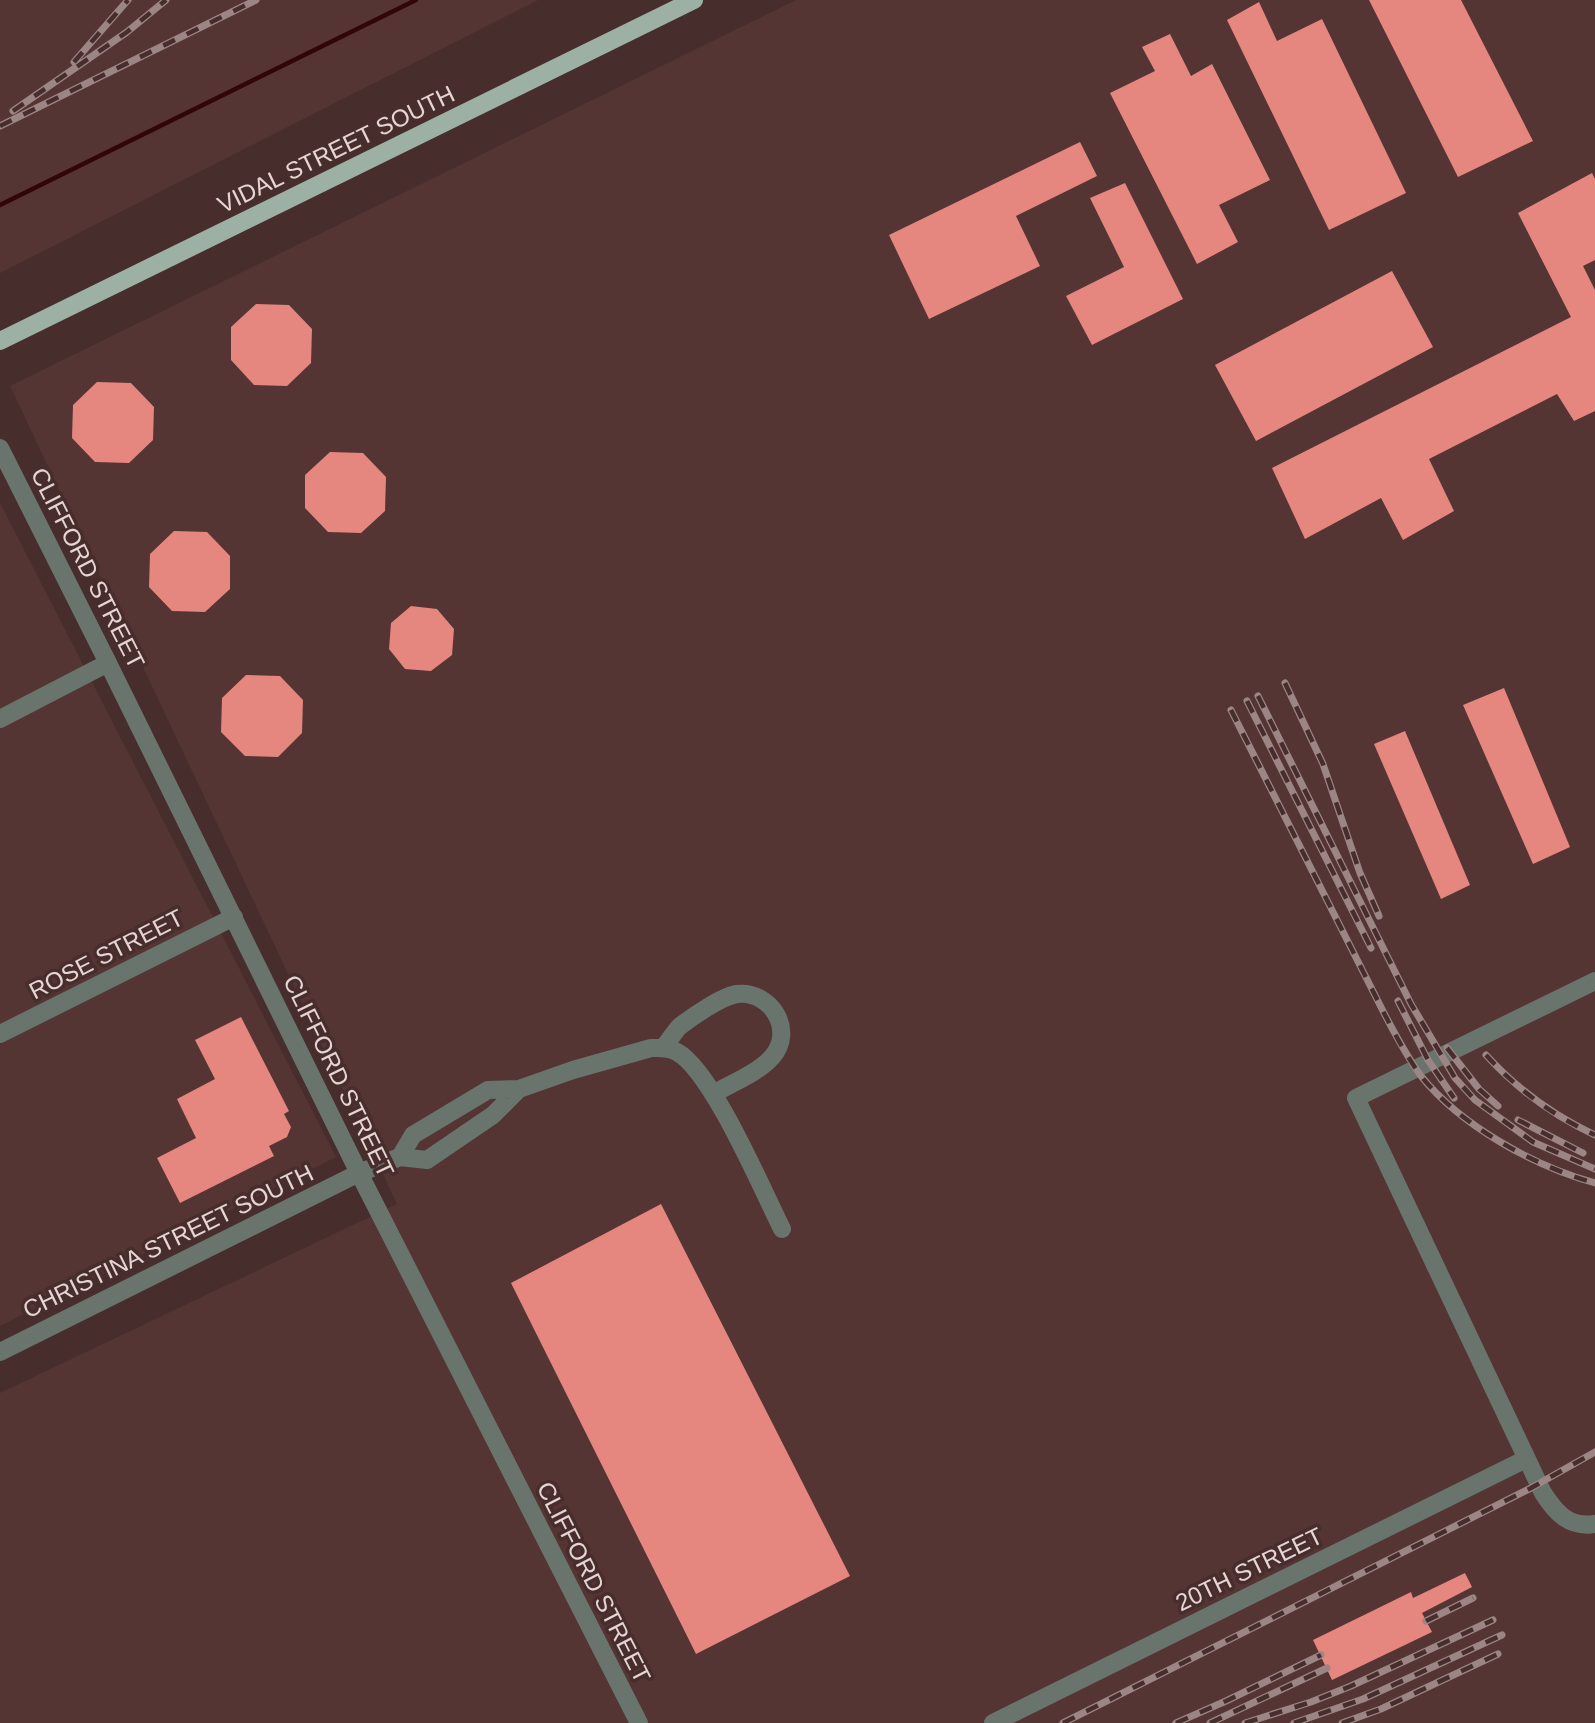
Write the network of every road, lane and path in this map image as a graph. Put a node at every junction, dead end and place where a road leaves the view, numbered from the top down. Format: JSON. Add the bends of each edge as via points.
{"nodes":[{"id":1,"x":694,"y":0,"type":"edge"},
{"id":2,"x":0,"y":341,"type":"edge"},
{"id":3,"x":0,"y":448,"type":"edge"},
{"id":4,"x":108,"y":663,"type":"junction"},
{"id":5,"x":0,"y":719,"type":"edge"},
{"id":6,"x":234,"y":917,"type":"junction"},
{"id":7,"x":1595,"y":981,"type":"edge"},
{"id":8,"x":0,"y":1034,"type":"edge"},
{"id":9,"x":663,"y":1048,"type":"junction"},
{"id":10,"x":519,"y":1089,"type":"junction"},
{"id":11,"x":713,"y":1094,"type":"junction"},
{"id":12,"x":400,"y":1157,"type":"junction"},
{"id":13,"x":359,"y":1173,"type":"junction"},
{"id":14,"x":782,"y":1228,"type":"dead end"},
{"id":15,"x":0,"y":1352,"type":"edge"},
{"id":16,"x":1526,"y":1459,"type":"junction"},
{"id":17,"x":1595,"y":1524,"type":"edge"},
{"id":18,"x":639,"y":1723,"type":"edge"},
{"id":19,"x":993,"y":1723,"type":"edge"}],
"edges":[{"from":1,"to":2,"type":"main road","name":"VIDAL STREET SOUTH"},
{"from":3,"to":4,"type":"street","name":"CLIFFORD STREET"},
{"from":4,"to":5,"type":"street"},
{"from":4,"to":6,"type":"street","name":"CLIFFORD STREET"},
{"from":6,"to":8,"type":"street","name":"ROSE STREET"},
{"from":6,"to":13,"type":"street","name":"CLIFFORD STREET"},
{"from":7,"to":16,"type":"street","via":[[1356,1098]]},
{"from":9,"to":10,"type":"street","via":[[650,1048]]},
{"from":9,"to":11,"type":"street","via":[[687,1058]]},
{"from":9,"to":11,"type":"street","via":[[679,1027],[735,994],[767,1002],[778,1015],[781,1028],[775,1054]]},
{"from":10,"to":12,"type":"street","via":[[493,1115],[426,1160]]},
{"from":10,"to":12,"type":"street","via":[[488,1090],[413,1135]]},
{"from":11,"to":14,"type":"street"},
{"from":12,"to":13,"type":"street","name":"CHRISTINA STREET SOUTH"},
{"from":13,"to":15,"type":"street","name":"CHRISTINA STREET SOUTH"},
{"from":13,"to":18,"type":"street","name":"CLIFFORD STREET"},
{"from":16,"to":17,"type":"street","via":[[1563,1518],[1582,1526]]},
{"from":16,"to":19,"type":"street","name":"20TH STREET"}]}
